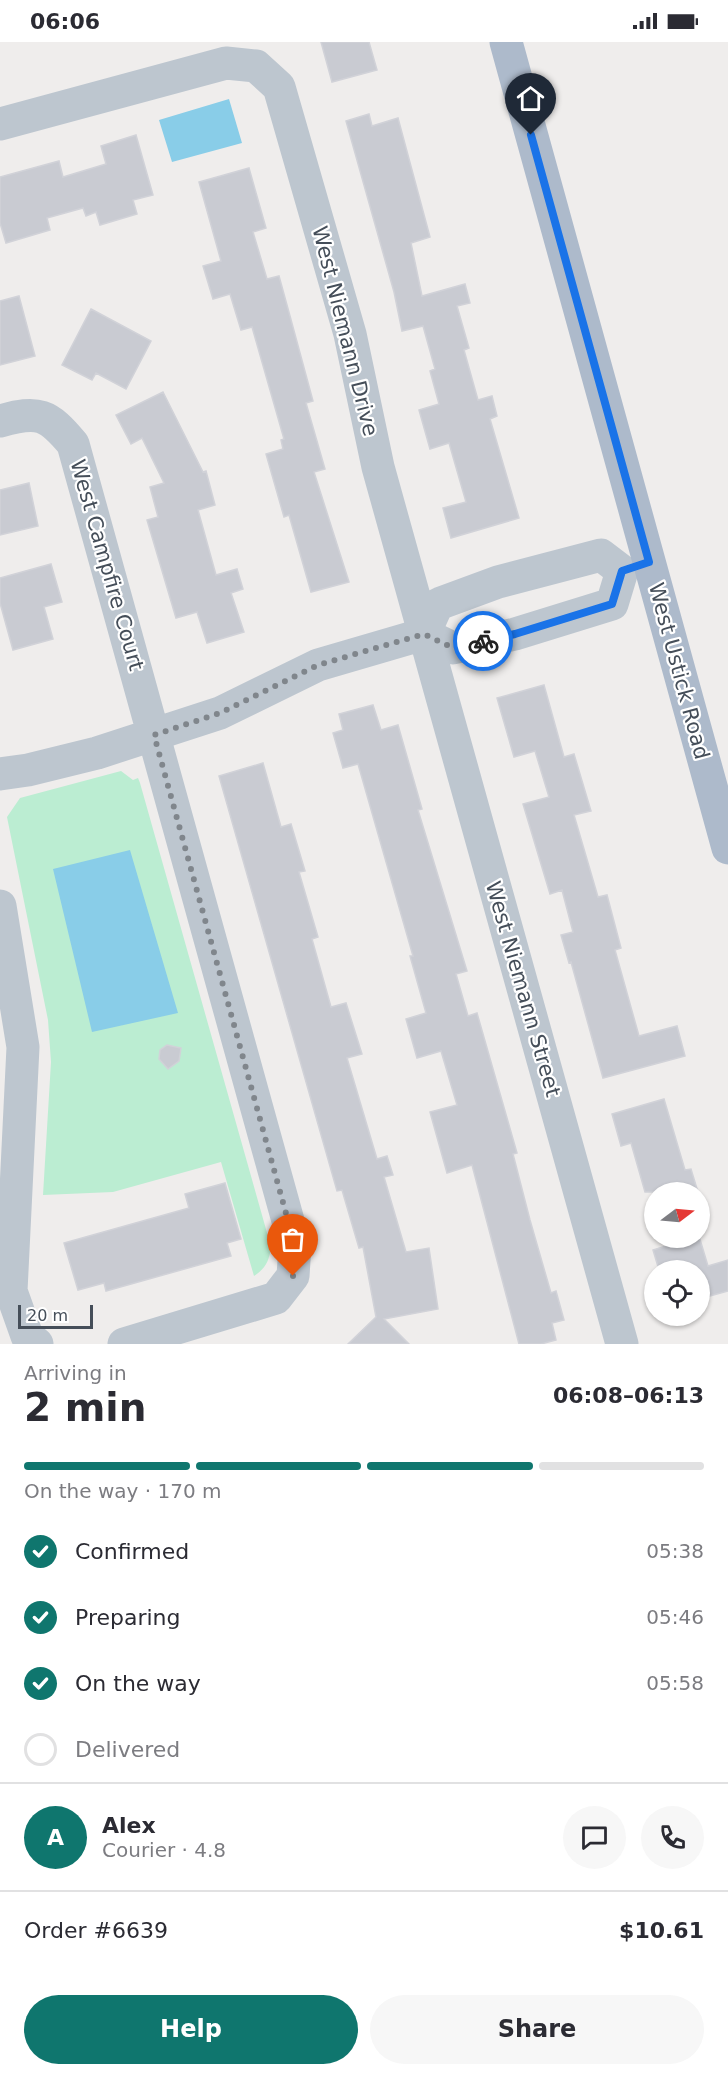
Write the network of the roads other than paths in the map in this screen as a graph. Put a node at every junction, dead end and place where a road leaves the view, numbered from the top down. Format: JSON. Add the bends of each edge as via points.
{"nodes":[{"id":1,"x":506,"y":42,"type":"edge"},
{"id":2,"x":0,"y":124,"type":"edge"},
{"id":3,"x":0,"y":421,"type":"edge"},
{"id":4,"x":636,"y":566,"type":"junction"},
{"id":5,"x":424,"y":634,"type":"junction"},
{"id":6,"x":154,"y":735,"type":"junction"},
{"id":7,"x":0,"y":774,"type":"edge"},
{"id":8,"x":728,"y":848,"type":"edge"},
{"id":9,"x":0,"y":906,"type":"edge"},
{"id":10,"x":37,"y":1344,"type":"edge"},
{"id":11,"x":124,"y":1344,"type":"edge"},
{"id":12,"x":622,"y":1344,"type":"edge"}],
"edges":[{"from":1,"to":4,"type":"main road","name":"West Ustick Road"},
{"from":2,"to":5,"type":"street","name":"West Niemann Drive","via":[[226,63],[256,66],[279,87],[350,334],[378,467]]},
{"from":3,"to":6,"type":"street","name":"West Campfire Court","via":[[26,414],[53,421],[73,444]]},
{"from":4,"to":5,"type":"street","via":[[601,555],[498,582],[437,605]]},
{"from":4,"to":5,"type":"street","via":[[612,604],[592,612],[453,648]]},
{"from":4,"to":8,"type":"main road","name":"West Ustick Road"},
{"from":5,"to":6,"type":"street","via":[[318,665],[220,713]]},
{"from":5,"to":12,"type":"street","name":"West Niemann Street"},
{"from":6,"to":7,"type":"street","via":[[97,753]]},
{"from":6,"to":11,"type":"street","name":"West Campfire Court","via":[[295,1246],[293,1276],[276,1298]]},
{"from":9,"to":10,"type":"street","via":[[23,1047],[11,1292],[27,1336]]}]}
